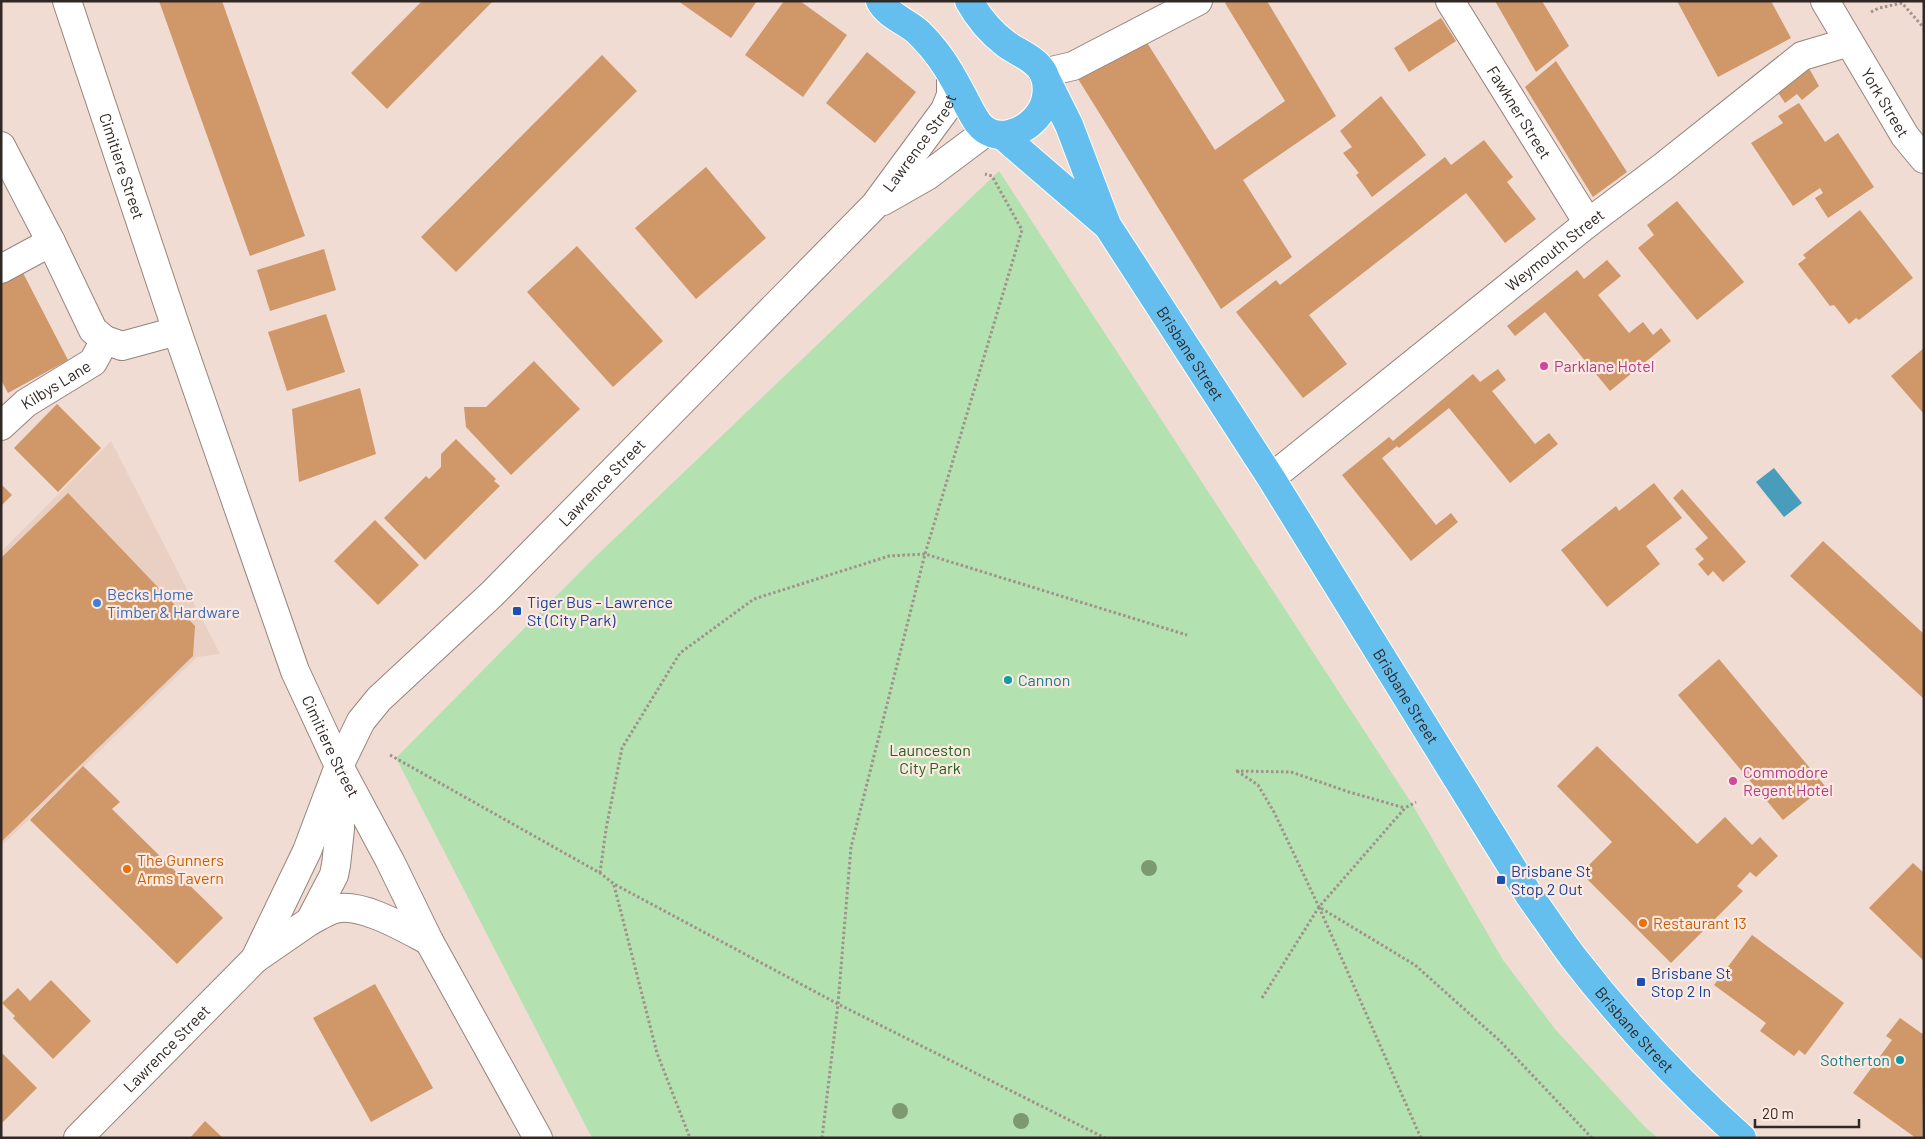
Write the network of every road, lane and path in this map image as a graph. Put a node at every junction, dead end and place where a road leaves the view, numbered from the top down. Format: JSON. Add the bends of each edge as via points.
{"nodes":[{"id":1,"x":67,"y":1,"type":"edge"},
{"id":2,"x":969,"y":1,"type":"edge"},
{"id":3,"x":1198,"y":1,"type":"edge"},
{"id":4,"x":1450,"y":1,"type":"edge"},
{"id":5,"x":1825,"y":1,"type":"edge"},
{"id":6,"x":1832,"y":1,"type":"edge"},
{"id":7,"x":880,"y":2,"type":"edge"},
{"id":8,"x":1871,"y":12,"type":"dead end"},
{"id":9,"x":1924,"y":28,"type":"edge"},
{"id":10,"x":1849,"y":42,"type":"junction"},
{"id":11,"x":1043,"y":74,"type":"junction"},
{"id":12,"x":951,"y":75,"type":"junction"},
{"id":13,"x":995,"y":133,"type":"junction"},
{"id":14,"x":1,"y":146,"type":"edge"},
{"id":15,"x":1924,"y":159,"type":"edge"},
{"id":16,"x":984,"y":174,"type":"dead end"},
{"id":17,"x":875,"y":205,"type":"junction"},
{"id":18,"x":1588,"y":223,"type":"junction"},
{"id":19,"x":1107,"y":225,"type":"junction"},
{"id":20,"x":51,"y":242,"type":"junction"},
{"id":21,"x":1,"y":269,"type":"edge"},
{"id":22,"x":177,"y":331,"type":"junction"},
{"id":23,"x":105,"y":340,"type":"junction"},
{"id":24,"x":1,"y":426,"type":"edge"},
{"id":25,"x":1271,"y":478,"type":"junction"},
{"id":26,"x":924,"y":554,"type":"junction"},
{"id":27,"x":1187,"y":635,"type":"dead end"},
{"id":28,"x":390,"y":755,"type":"dead end"},
{"id":29,"x":339,"y":766,"type":"junction"},
{"id":30,"x":1416,"y":802,"type":"dead end"},
{"id":31,"x":1406,"y":808,"type":"junction"},
{"id":32,"x":600,"y":873,"type":"junction"},
{"id":33,"x":614,"y":884,"type":"junction"},
{"id":34,"x":1319,"y":907,"type":"junction"},
{"id":35,"x":310,"y":921,"type":"junction"},
{"id":36,"x":429,"y":941,"type":"junction"},
{"id":37,"x":255,"y":959,"type":"junction"},
{"id":38,"x":1262,"y":998,"type":"dead end"},
{"id":39,"x":838,"y":1004,"type":"junction"},
{"id":40,"x":78,"y":1138,"type":"edge"},
{"id":41,"x":538,"y":1138,"type":"edge"},
{"id":42,"x":690,"y":1138,"type":"edge"},
{"id":43,"x":822,"y":1138,"type":"edge"},
{"id":44,"x":1105,"y":1138,"type":"edge"},
{"id":45,"x":1421,"y":1138,"type":"edge"},
{"id":46,"x":1592,"y":1138,"type":"edge"},
{"id":47,"x":1742,"y":1138,"type":"edge"}],
"edges":[{"from":1,"to":22,"type":"street","name":"Cimitiere Street"},
{"from":2,"to":11,"type":"highway","name":"Brisbane Street","via":[[994,35],[1032,60]]},
{"from":3,"to":11,"type":"street","via":[[1073,66]]},
{"from":4,"to":18,"type":"street","name":"Fawkner Street"},
{"from":5,"to":10,"type":"street","name":"York Street"},
{"from":6,"to":10,"type":"street","name":"York Street"},
{"from":7,"to":12,"type":"highway","name":"Brisbane Street","via":[[918,31]]},
{"from":8,"to":9,"type":"path","via":[[1902,3]]},
{"from":10,"to":15,"type":"street","name":"York Street","via":[[1905,136]]},
{"from":10,"to":18,"type":"street","name":"Weymouth Street","via":[[1802,56]]},
{"from":11,"to":13,"type":"highway","via":[[1047,92],[1042,110],[1035,119],[1023,129]]},
{"from":11,"to":19,"type":"highway","name":"Brisbane Street","via":[[1069,125]]},
{"from":12,"to":13,"type":"highway","name":"Brisbane Street","via":[[978,124]]},
{"from":12,"to":17,"type":"street","name":"Lawrence Street","via":[[945,110]]},
{"from":13,"to":17,"type":"street","name":"Lawrence Street"},
{"from":13,"to":19,"type":"highway","name":"Brisbane Street"},
{"from":14,"to":20,"type":"street"},
{"from":16,"to":26,"type":"path","via":[[992,176],[1022,230]]},
{"from":17,"to":29,"type":"street","name":"Lawrence Street","via":[[492,594],[379,699],[361,721]]},
{"from":18,"to":25,"type":"street","name":"Weymouth Street"},
{"from":19,"to":25,"type":"highway","name":"Brisbane Street"},
{"from":20,"to":21,"type":"street"},
{"from":20,"to":23,"type":"street","via":[[93,330]]},
{"from":22,"to":23,"type":"street","via":[[122,346]]},
{"from":22,"to":29,"type":"street","name":"Cimitiere Street","via":[[295,671]]},
{"from":23,"to":24,"type":"street","name":"Kilbys Lane","via":[[93,362],[26,403]]},
{"from":25,"to":47,"type":"highway","name":"Brisbane Street","via":[[1518,878],[1572,955],[1669,1069]]},
{"from":26,"to":27,"type":"path"},
{"from":26,"to":32,"type":"path","via":[[889,556],[754,599],[680,653],[622,748]]},
{"from":26,"to":39,"type":"path","via":[[851,847]]},
{"from":28,"to":32,"type":"path"},
{"from":29,"to":35,"type":"street","name":"Lawrence Street","via":[[340,829],[336,865]]},
{"from":29,"to":36,"type":"street","name":"Cimitiere Street"},
{"from":29,"to":37,"type":"street","name":"Lawrence Street","via":[[308,851]]},
{"from":30,"to":31,"type":"path"},
{"from":31,"to":34,"type":"path"},
{"from":31,"to":34,"type":"path","via":[[1291,772],[1236,771],[1258,785]]},
{"from":32,"to":33,"type":"path"},
{"from":33,"to":39,"type":"path"},
{"from":33,"to":42,"type":"path","via":[[656,1053]]},
{"from":34,"to":38,"type":"path"},
{"from":34,"to":45,"type":"path"},
{"from":34,"to":46,"type":"path","via":[[1415,965],[1500,1041]]},
{"from":35,"to":36,"type":"street","via":[[335,908],[352,909],[374,914]]},
{"from":35,"to":37,"type":"street","name":"Lawrence Street"},
{"from":36,"to":41,"type":"street","name":"Cimitiere Street"},
{"from":37,"to":40,"type":"street","name":"Lawrence Street"},
{"from":39,"to":43,"type":"path"},
{"from":39,"to":44,"type":"path"}]}
